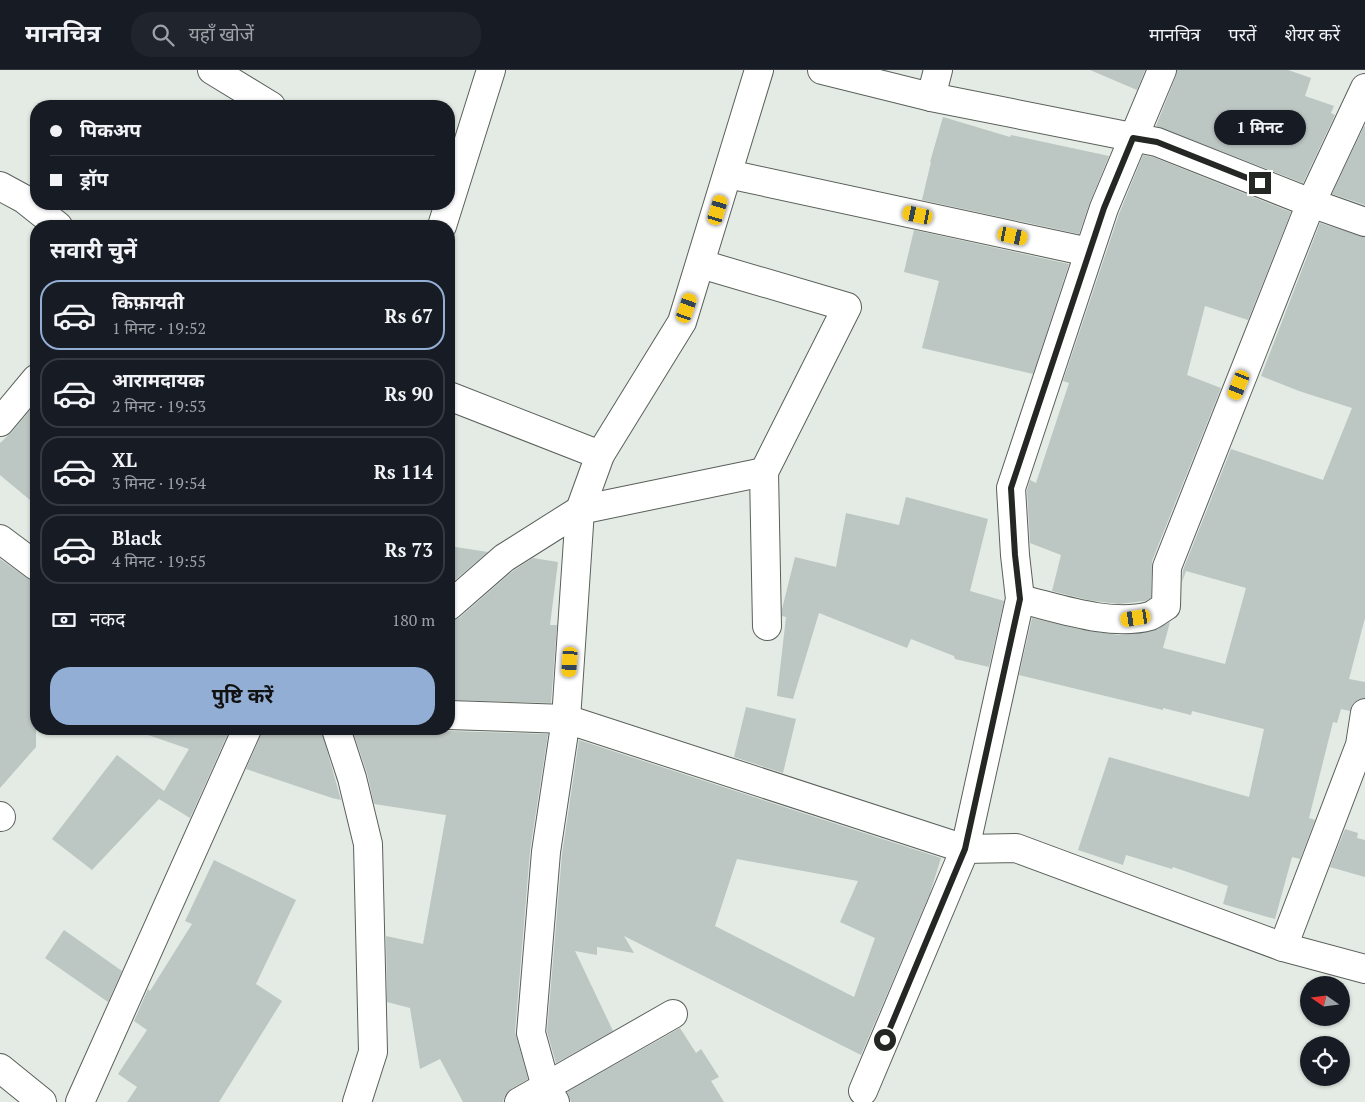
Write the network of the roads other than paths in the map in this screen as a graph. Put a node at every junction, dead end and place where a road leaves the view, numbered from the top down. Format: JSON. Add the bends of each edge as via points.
{"nodes":[{"id":1,"x":212,"y":70,"type":"edge"},
{"id":2,"x":491,"y":70,"type":"edge"},
{"id":3,"x":759,"y":70,"type":"edge"},
{"id":4,"x":822,"y":70,"type":"edge"},
{"id":5,"x":938,"y":70,"type":"edge"},
{"id":6,"x":1162,"y":70,"type":"edge"},
{"id":7,"x":1365,"y":88,"type":"edge"},
{"id":8,"x":931,"y":97,"type":"junction"},
{"id":9,"x":261,"y":100,"type":"edge"},
{"id":10,"x":1133,"y":138,"type":"junction"},
{"id":11,"x":728,"y":174,"type":"junction"},
{"id":12,"x":455,"y":180,"type":"edge"},
{"id":13,"x":0,"y":186,"type":"edge"},
{"id":14,"x":1311,"y":203,"type":"junction"},
{"id":15,"x":30,"y":204,"type":"edge"},
{"id":16,"x":38,"y":210,"type":"edge"},
{"id":17,"x":50,"y":220,"type":"edge"},
{"id":18,"x":1365,"y":222,"type":"edge"},
{"id":19,"x":1089,"y":252,"type":"junction"},
{"id":20,"x":701,"y":264,"type":"junction"},
{"id":21,"x":30,"y":386,"type":"edge"},
{"id":22,"x":455,"y":398,"type":"edge"},
{"id":23,"x":0,"y":422,"type":"edge"},
{"id":24,"x":600,"y":456,"type":"junction"},
{"id":25,"x":764,"y":472,"type":"junction"},
{"id":26,"x":580,"y":510,"type":"junction"},
{"id":27,"x":0,"y":539,"type":"edge"},
{"id":28,"x":30,"y":562,"type":"edge"},
{"id":29,"x":1020,"y":599,"type":"junction"},
{"id":30,"x":455,"y":601,"type":"edge"},
{"id":31,"x":767,"y":626,"type":"dead end"},
{"id":32,"x":1365,"y":713,"type":"edge"},
{"id":33,"x":455,"y":715,"type":"edge"},
{"id":34,"x":566,"y":719,"type":"junction"},
{"id":35,"x":244,"y":735,"type":"edge"},
{"id":36,"x":338,"y":735,"type":"edge"},
{"id":37,"x":965,"y":849,"type":"junction"},
{"id":38,"x":1283,"y":947,"type":"junction"},
{"id":39,"x":1365,"y":969,"type":"edge"},
{"id":40,"x":673,"y":1014,"type":"dead end"},
{"id":41,"x":0,"y":1068,"type":"edge"},
{"id":42,"x":863,"y":1091,"type":"dead end"},
{"id":43,"x":550,"y":1094,"type":"edge"},
{"id":44,"x":42,"y":1102,"type":"edge"},
{"id":45,"x":80,"y":1102,"type":"edge"},
{"id":46,"x":357,"y":1102,"type":"edge"},
{"id":47,"x":520,"y":1102,"type":"edge"}],
"edges":[{"from":1,"to":9,"type":"street"},
{"from":2,"to":12,"type":"street"},
{"from":3,"to":11,"type":"street"},
{"from":4,"to":8,"type":"street"},
{"from":5,"to":8,"type":"street"},
{"from":6,"to":10,"type":"street"},
{"from":7,"to":14,"type":"street"},
{"from":8,"to":10,"type":"street"},
{"from":10,"to":14,"type":"street","via":[[1157,142]]},
{"from":10,"to":19,"type":"street"},
{"from":11,"to":19,"type":"street"},
{"from":11,"to":20,"type":"street"},
{"from":13,"to":15,"type":"street"},
{"from":14,"to":18,"type":"street"},
{"from":14,"to":29,"type":"street","via":[[1167,567],[1166,606],[1151,615],[1121,620]]},
{"from":16,"to":17,"type":"street"},
{"from":19,"to":29,"type":"street","via":[[1011,488]]},
{"from":20,"to":24,"type":"street","via":[[682,322]]},
{"from":20,"to":25,"type":"street","via":[[847,307]]},
{"from":21,"to":23,"type":"street"},
{"from":22,"to":24,"type":"street"},
{"from":24,"to":26,"type":"street"},
{"from":25,"to":26,"type":"street"},
{"from":25,"to":31,"type":"street"},
{"from":26,"to":30,"type":"street","via":[[504,558]]},
{"from":26,"to":34,"type":"street"},
{"from":27,"to":28,"type":"street"},
{"from":29,"to":37,"type":"street"},
{"from":32,"to":38,"type":"street","via":[[1360,745]]},
{"from":33,"to":34,"type":"street"},
{"from":34,"to":37,"type":"street"},
{"from":34,"to":43,"type":"street","via":[[546,852],[531,1033]]},
{"from":35,"to":45,"type":"street"},
{"from":36,"to":46,"type":"street","via":[[368,844],[373,1052]]},
{"from":37,"to":38,"type":"street","via":[[1016,848]]},
{"from":37,"to":42,"type":"street"},
{"from":38,"to":39,"type":"street"},
{"from":40,"to":43,"type":"street"},
{"from":41,"to":44,"type":"street"},
{"from":43,"to":47,"type":"street"}]}
